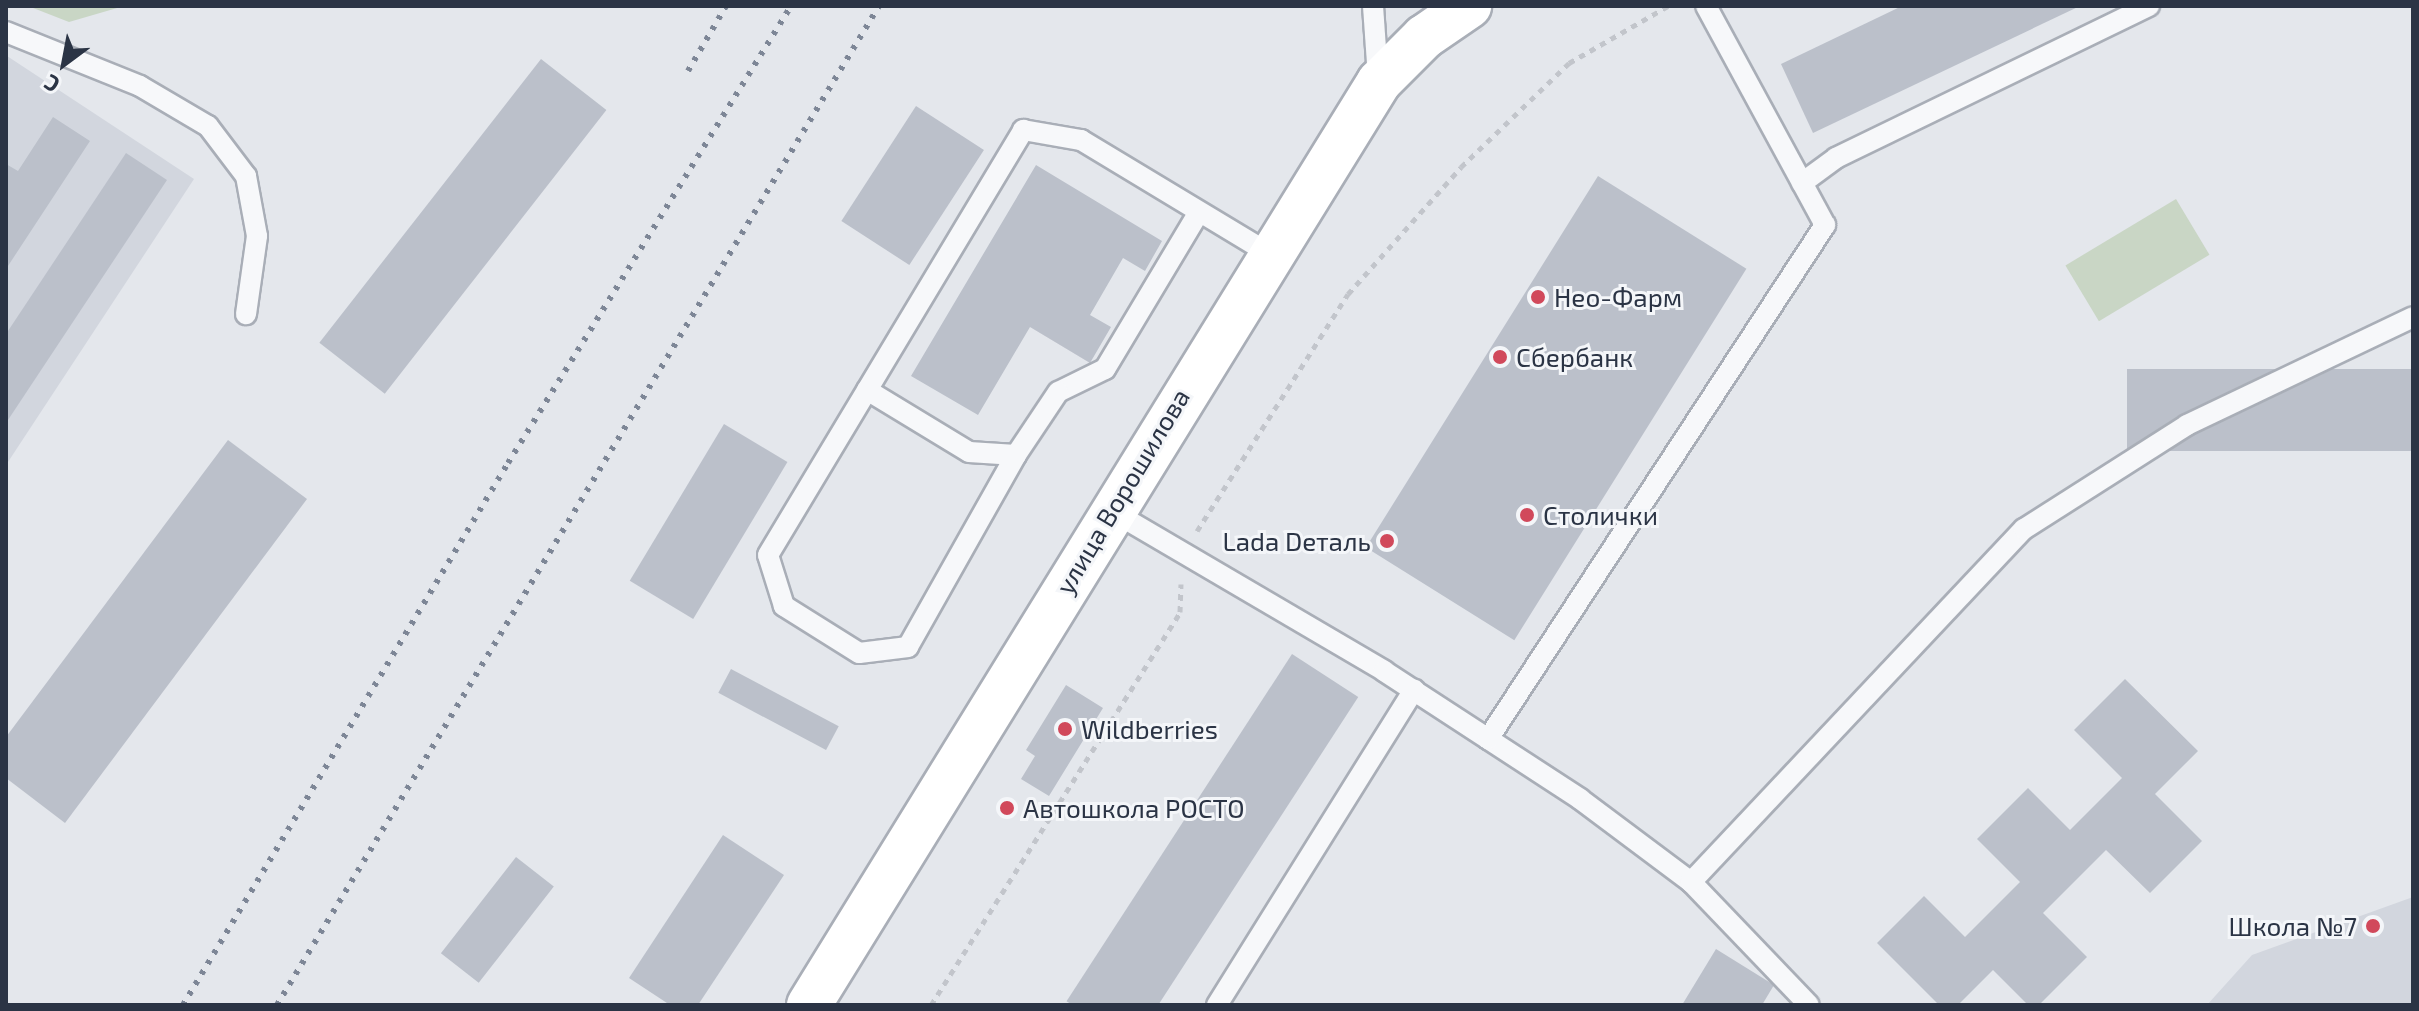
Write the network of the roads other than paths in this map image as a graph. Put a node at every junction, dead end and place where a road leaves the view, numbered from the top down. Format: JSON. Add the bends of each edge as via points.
{"nodes":[{"id":1,"x":1373,"y":6,"type":"edge"},
{"id":2,"x":1469,"y":6,"type":"edge"},
{"id":3,"x":1706,"y":6,"type":"edge"},
{"id":4,"x":2149,"y":6,"type":"edge"},
{"id":5,"x":6,"y":32,"type":"edge"},
{"id":6,"x":1379,"y":82,"type":"junction"},
{"id":7,"x":1802,"y":183,"type":"junction"},
{"id":8,"x":1199,"y":212,"type":"junction"},
{"id":9,"x":1268,"y":253,"type":"junction"},
{"id":10,"x":246,"y":314,"type":"dead end"},
{"id":11,"x":2413,"y":317,"type":"edge"},
{"id":12,"x":867,"y":390,"type":"junction"},
{"id":13,"x":1016,"y":455,"type":"junction"},
{"id":14,"x":1110,"y":510,"type":"junction"},
{"id":15,"x":1414,"y":690,"type":"junction"},
{"id":16,"x":1488,"y":739,"type":"junction"},
{"id":17,"x":1691,"y":882,"type":"junction"},
{"id":18,"x":809,"y":1005,"type":"edge"},
{"id":19,"x":1217,"y":1005,"type":"edge"},
{"id":20,"x":1809,"y":1005,"type":"edge"}],
"edges":[{"from":1,"to":6,"type":"lane"},
{"from":2,"to":6,"type":"main road","name":"улица Ворошилова","via":[[1424,37]]},
{"from":3,"to":7,"type":"lane"},
{"from":4,"to":7,"type":"lane","via":[[1836,158]]},
{"from":5,"to":10,"type":"lane","via":[[140,86],[208,126],[246,176],[257,236]]},
{"from":6,"to":9,"type":"main road","name":"улица Ворошилова"},
{"from":7,"to":16,"type":"lane","via":[[1825,225]]},
{"from":8,"to":9,"type":"lane"},
{"from":8,"to":12,"type":"lane","via":[[1081,140],[1023,130]]},
{"from":8,"to":13,"type":"lane","via":[[1105,369],[1058,392]]},
{"from":9,"to":14,"type":"main road","name":"улица Ворошилова"},
{"from":11,"to":17,"type":"lane","via":[[2187,425],[2024,529]]},
{"from":12,"to":13,"type":"lane","via":[[969,452]]},
{"from":12,"to":13,"type":"lane","via":[[768,555],[784,606],[859,653],[908,647]]},
{"from":14,"to":15,"type":"lane"},
{"from":14,"to":18,"type":"main road","name":"улица Ворошилова"},
{"from":15,"to":16,"type":"lane"},
{"from":15,"to":19,"type":"lane"},
{"from":16,"to":17,"type":"lane"},
{"from":17,"to":20,"type":"lane"}]}
